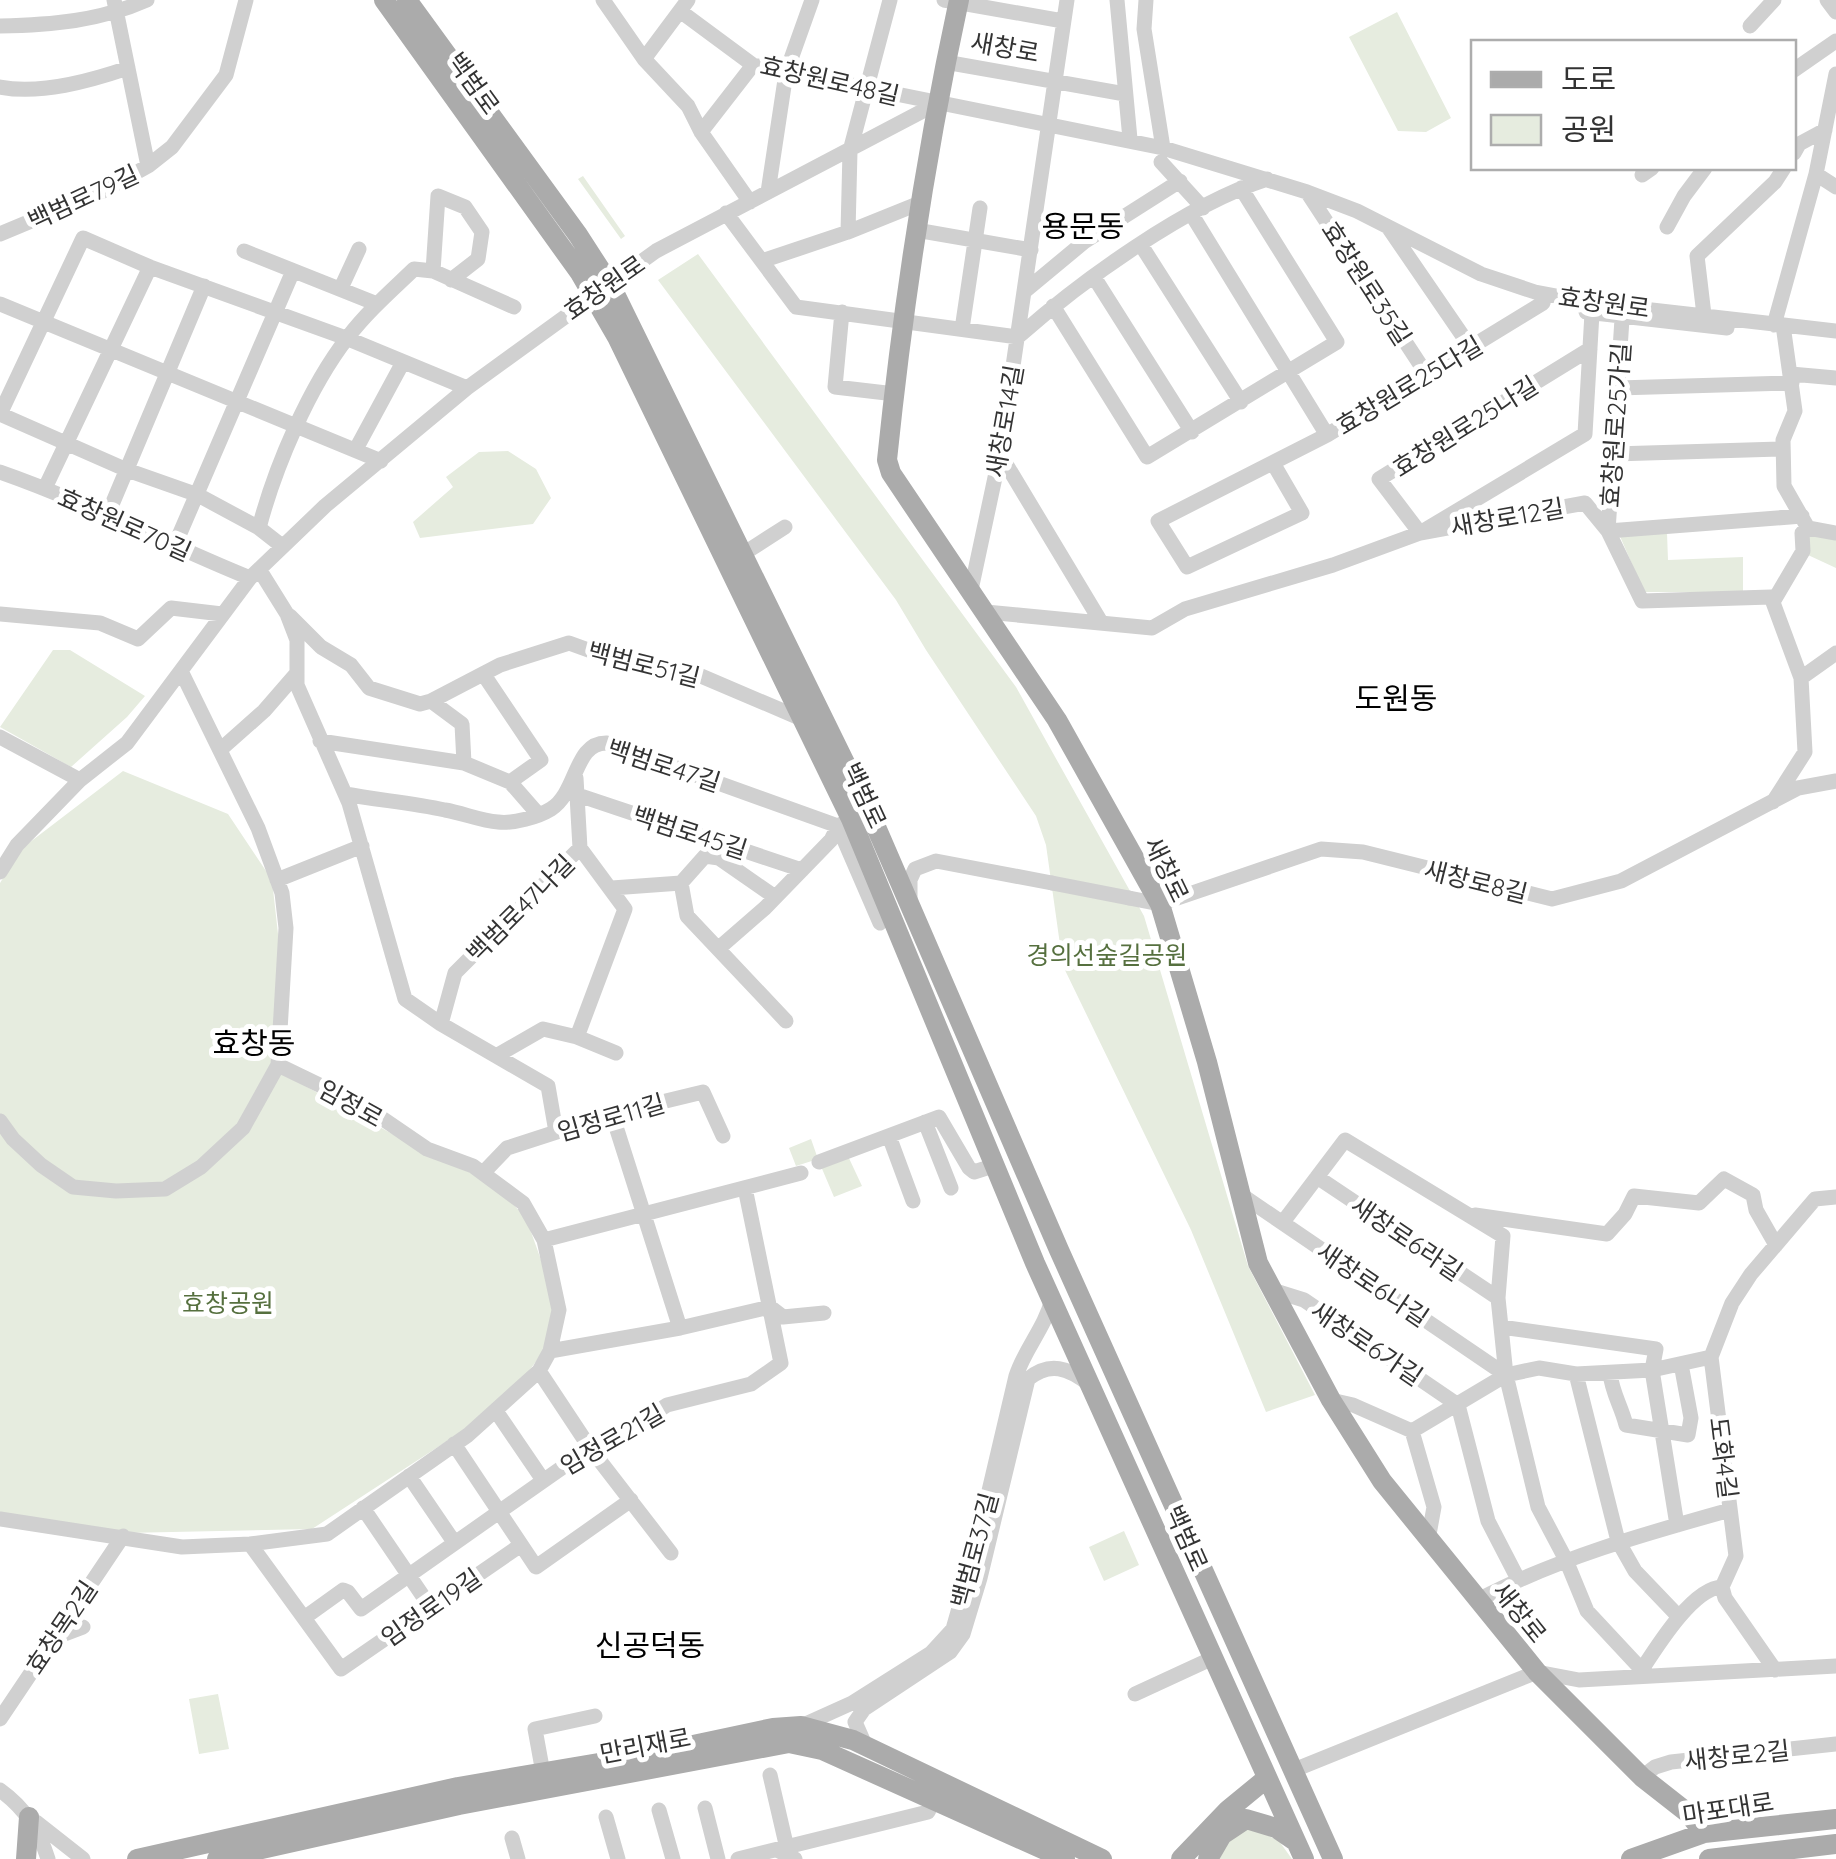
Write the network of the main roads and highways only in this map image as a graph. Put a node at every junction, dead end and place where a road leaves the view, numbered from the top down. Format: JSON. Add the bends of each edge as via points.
{"nodes":[{"id":1,"x":384,"y":0,"type":"edge"},
{"id":2,"x":408,"y":0,"type":"edge"},
{"id":3,"x":953,"y":1,"type":"edge"},
{"id":4,"x":542,"y":203,"type":"junction"},
{"id":5,"x":646,"y":378,"type":"junction"},
{"id":6,"x":873,"y":820,"type":"junction"},
{"id":7,"x":844,"y":823,"type":"junction"},
{"id":8,"x":1058,"y":1250,"type":"junction"},
{"id":9,"x":1036,"y":1262,"type":"junction"},
{"id":10,"x":1178,"y":1514,"type":"junction"},
{"id":11,"x":1154,"y":1527,"type":"junction"},
{"id":12,"x":774,"y":1737,"type":"junction"},
{"id":13,"x":1267,"y":1778,"type":"junction"},
{"id":14,"x":496,"y":1789,"type":"junction"},
{"id":15,"x":28,"y":1816,"type":"road end"},
{"id":16,"x":1836,"y":1819,"type":"edge"},
{"id":17,"x":1704,"y":1833,"type":"junction"},
{"id":18,"x":1836,"y":1844,"type":"edge"},
{"id":19,"x":1299,"y":1850,"type":"edge"},
{"id":20,"x":244,"y":1856,"type":"edge"},
{"id":21,"x":1715,"y":1858,"type":"edge"},
{"id":22,"x":26,"y":1859,"type":"edge"},
{"id":23,"x":137,"y":1859,"type":"edge"},
{"id":24,"x":218,"y":1859,"type":"edge"},
{"id":25,"x":1065,"y":1859,"type":"edge"},
{"id":26,"x":1102,"y":1859,"type":"edge"},
{"id":27,"x":1181,"y":1859,"type":"edge"},
{"id":28,"x":1208,"y":1859,"type":"edge"},
{"id":29,"x":1333,"y":1859,"type":"edge"},
{"id":30,"x":1631,"y":1859,"type":"edge"}],
"edges":[{"from":1,"to":4,"type":"main road","name":"백범로"},
{"from":2,"to":4,"type":"main road","name":"백범로"},
{"from":3,"to":17,"type":"main road","name":"새창로","via":[[903,320],[887,460],[891,474],[1066,735],[1160,904],[1258,1263],[1331,1400],[1382,1480],[1536,1672]]},
{"from":4,"to":5,"type":"main road","name":"백범로","via":[[603,291]]},
{"from":5,"to":6,"type":"main road","name":"백범로","via":[[744,554]]},
{"from":5,"to":7,"type":"main road","name":"백범로"},
{"from":6,"to":7,"type":"main road"},
{"from":6,"to":8,"type":"main road","name":"백범로"},
{"from":7,"to":9,"type":"main road","name":"백범로"},
{"from":8,"to":9,"type":"main road","via":[[1047,1242],[1038,1246]]},
{"from":8,"to":10,"type":"main road","name":"백범로"},
{"from":9,"to":11,"type":"main road","name":"백범로"},
{"from":10,"to":11,"type":"main road","via":[[1157,1511]]},
{"from":10,"to":29,"type":"main road","name":"백범로"},
{"from":11,"to":13,"type":"main road","name":"백범로"},
{"from":12,"to":14,"type":"main road","name":"만리재로"},
{"from":12,"to":14,"type":"main road","name":"만리재로","via":[[543,1773]]},
{"from":12,"to":25,"type":"main road","name":"만리재로","via":[[822,1750]]},
{"from":12,"to":26,"type":"main road","name":"만리재로","via":[[800,1726],[827,1732]]},
{"from":13,"to":19,"type":"main road","name":"백범로"},
{"from":13,"to":27,"type":"main road"},
{"from":14,"to":20,"type":"main road","name":"만리재로"},
{"from":14,"to":23,"type":"main road","name":"만리재로"},
{"from":15,"to":22,"type":"main road"},
{"from":16,"to":17,"type":"main road","name":"마포대로"},
{"from":17,"to":30,"type":"main road","name":"마포대로"},
{"from":18,"to":21,"type":"main road","name":"마포대로"},
{"from":19,"to":28,"type":"main road","via":[[1276,1828],[1246,1819],[1222,1835]]},
{"from":20,"to":24,"type":"main road","name":"만리재로"}]}
